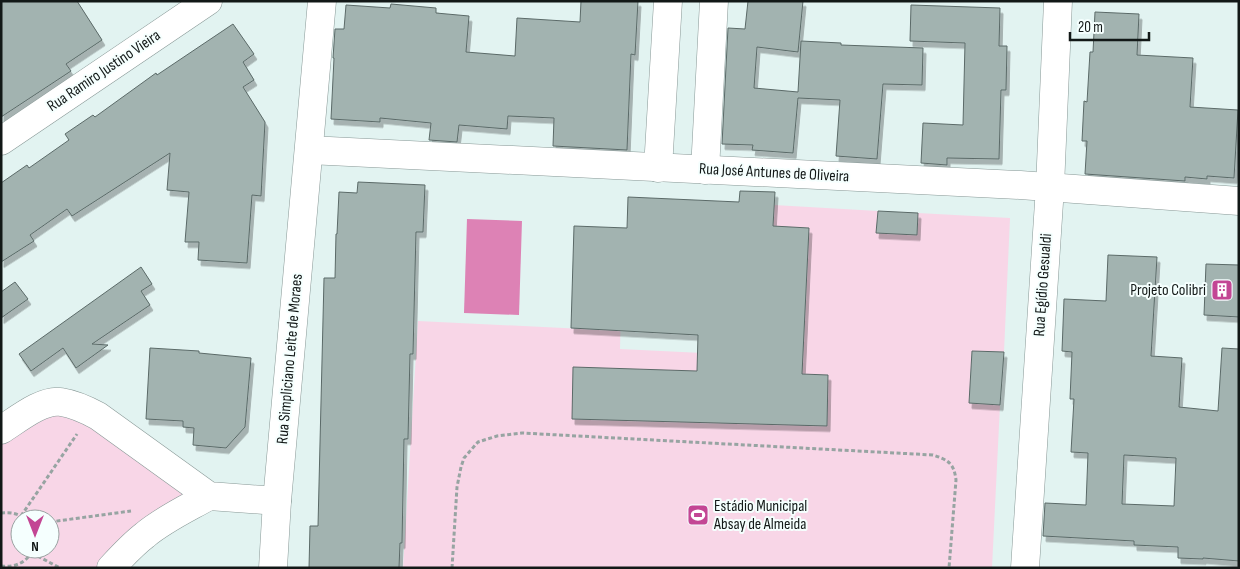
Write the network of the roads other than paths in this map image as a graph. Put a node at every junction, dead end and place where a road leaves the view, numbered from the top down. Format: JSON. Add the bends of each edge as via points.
{"nodes":[{"id":1,"x":208,"y":1,"type":"edge"},
{"id":2,"x":322,"y":1,"type":"edge"},
{"id":3,"x":668,"y":1,"type":"edge"},
{"id":4,"x":714,"y":1,"type":"edge"},
{"id":5,"x":1058,"y":1,"type":"edge"},
{"id":6,"x":1,"y":141,"type":"edge"},
{"id":7,"x":308,"y":150,"type":"junction"},
{"id":8,"x":658,"y":168,"type":"junction"},
{"id":9,"x":706,"y":170,"type":"junction"},
{"id":10,"x":1050,"y":187,"type":"junction"},
{"id":11,"x":1239,"y":201,"type":"edge"},
{"id":12,"x":1,"y":430,"type":"edge"},
{"id":13,"x":209,"y":496,"type":"junction"},
{"id":14,"x":277,"y":501,"type":"junction"},
{"id":15,"x":111,"y":568,"type":"edge"},
{"id":16,"x":273,"y":568,"type":"edge"},
{"id":17,"x":1025,"y":568,"type":"edge"}],
"edges":[{"from":1,"to":6,"type":"street","name":"Rua Ramiro Justino Vieira"},
{"from":2,"to":7,"type":"street","name":"Rua Simpliciano Leite de Moraes"},
{"from":3,"to":8,"type":"street"},
{"from":4,"to":9,"type":"street"},
{"from":5,"to":10,"type":"street","name":"Rua Egídio Gesualdi"},
{"from":7,"to":8,"type":"street","name":"Rua José Antunes de Oliveira"},
{"from":7,"to":14,"type":"street","name":"Rua Simpliciano Leite de Moraes"},
{"from":8,"to":9,"type":"street","name":"Rua José Antunes de Oliveira"},
{"from":9,"to":10,"type":"street","name":"Rua José Antunes de Oliveira"},
{"from":10,"to":11,"type":"street","name":"Rua José Antunes de Oliveira"},
{"from":10,"to":17,"type":"street","name":"Rua Egídio Gesualdi"},
{"from":12,"to":13,"type":"street","via":[[45,404],[60,402],[81,408],[98,416]]},
{"from":13,"to":14,"type":"street"},
{"from":13,"to":15,"type":"street","via":[[146,534]]},
{"from":14,"to":16,"type":"street","name":"Rua Simpliciano Leite de Moraes"}]}
